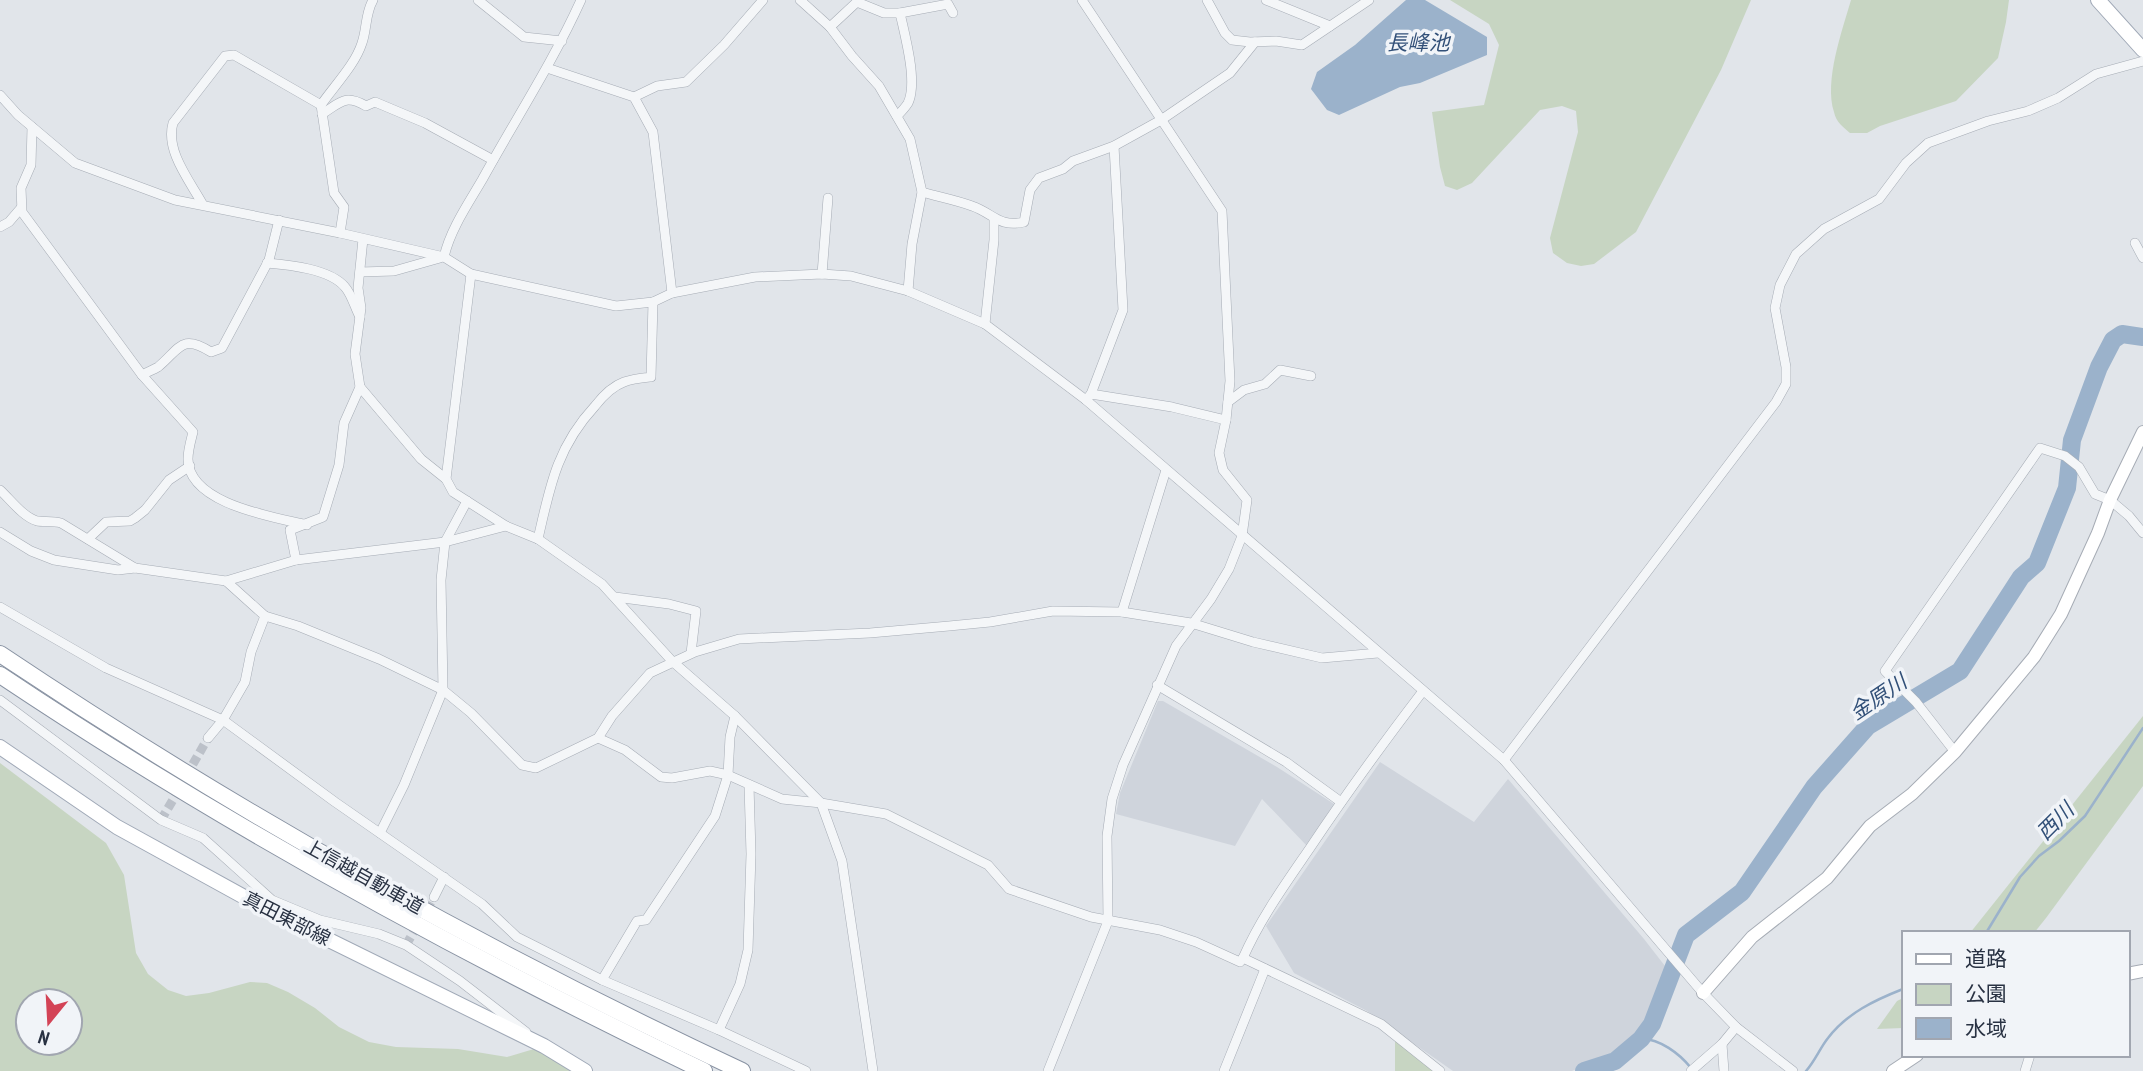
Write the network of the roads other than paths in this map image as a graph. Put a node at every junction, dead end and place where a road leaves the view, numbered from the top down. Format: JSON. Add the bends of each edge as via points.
{"nodes":[{"id":1,"x":373,"y":0,"type":"edge"},
{"id":2,"x":478,"y":0,"type":"edge"},
{"id":3,"x":581,"y":0,"type":"edge"},
{"id":4,"x":763,"y":0,"type":"edge"},
{"id":5,"x":800,"y":0,"type":"edge"},
{"id":6,"x":1082,"y":0,"type":"edge"},
{"id":7,"x":1208,"y":0,"type":"edge"},
{"id":8,"x":1266,"y":0,"type":"edge"},
{"id":9,"x":1369,"y":0,"type":"edge"},
{"id":10,"x":2098,"y":0,"type":"edge"},
{"id":11,"x":858,"y":1,"type":"edge"},
{"id":12,"x":900,"y":13,"type":"junction"},
{"id":13,"x":953,"y":13,"type":"dead end"},
{"id":14,"x":1330,"y":26,"type":"junction"},
{"id":15,"x":831,"y":27,"type":"junction"},
{"id":16,"x":562,"y":41,"type":"junction"},
{"id":17,"x":1255,"y":42,"type":"junction"},
{"id":18,"x":2143,"y":50,"type":"edge"},
{"id":19,"x":2143,"y":61,"type":"edge"},
{"id":20,"x":547,"y":68,"type":"junction"},
{"id":21,"x":0,"y":95,"type":"edge"},
{"id":22,"x":634,"y":97,"type":"junction"},
{"id":23,"x":321,"y":109,"type":"junction"},
{"id":24,"x":897,"y":116,"type":"junction"},
{"id":25,"x":1161,"y":120,"type":"junction"},
{"id":26,"x":32,"y":127,"type":"junction"},
{"id":27,"x":1114,"y":146,"type":"junction"},
{"id":28,"x":493,"y":160,"type":"junction"},
{"id":29,"x":922,"y":192,"type":"junction"},
{"id":30,"x":828,"y":198,"type":"dead end"},
{"id":31,"x":203,"y":205,"type":"junction"},
{"id":32,"x":21,"y":208,"type":"junction"},
{"id":33,"x":994,"y":219,"type":"junction"},
{"id":34,"x":279,"y":220,"type":"junction"},
{"id":35,"x":0,"y":228,"type":"edge"},
{"id":36,"x":340,"y":233,"type":"junction"},
{"id":37,"x":363,"y":239,"type":"junction"},
{"id":38,"x":2135,"y":243,"type":"dead end"},
{"id":39,"x":444,"y":257,"type":"junction"},
{"id":40,"x":2143,"y":258,"type":"edge"},
{"id":41,"x":268,"y":264,"type":"junction"},
{"id":42,"x":360,"y":272,"type":"junction"},
{"id":43,"x":471,"y":274,"type":"junction"},
{"id":44,"x":822,"y":274,"type":"junction"},
{"id":45,"x":908,"y":292,"type":"junction"},
{"id":46,"x":672,"y":293,"type":"junction"},
{"id":47,"x":653,"y":302,"type":"junction"},
{"id":48,"x":360,"y":317,"type":"junction"},
{"id":49,"x":985,"y":324,"type":"junction"},
{"id":50,"x":142,"y":375,"type":"junction"},
{"id":51,"x":1311,"y":376,"type":"dead end"},
{"id":52,"x":360,"y":387,"type":"junction"},
{"id":53,"x":1089,"y":397,"type":"junction"},
{"id":54,"x":1228,"y":402,"type":"junction"},
{"id":55,"x":1226,"y":420,"type":"junction"},
{"id":56,"x":2143,"y":432,"type":"edge"},
{"id":57,"x":190,"y":466,"type":"junction"},
{"id":58,"x":1166,"y":470,"type":"junction"},
{"id":59,"x":446,"y":479,"type":"junction"},
{"id":60,"x":0,"y":489,"type":"edge"},
{"id":61,"x":2110,"y":500,"type":"junction"},
{"id":62,"x":467,"y":501,"type":"junction"},
{"id":63,"x":307,"y":525,"type":"junction"},
{"id":64,"x":506,"y":526,"type":"junction"},
{"id":65,"x":0,"y":532,"type":"edge"},
{"id":66,"x":2143,"y":533,"type":"edge"},
{"id":67,"x":1242,"y":536,"type":"junction"},
{"id":68,"x":88,"y":539,"type":"junction"},
{"id":69,"x":538,"y":539,"type":"junction"},
{"id":70,"x":445,"y":542,"type":"junction"},
{"id":71,"x":296,"y":560,"type":"junction"},
{"id":72,"x":135,"y":568,"type":"junction"},
{"id":73,"x":226,"y":581,"type":"junction"},
{"id":74,"x":615,"y":597,"type":"junction"},
{"id":75,"x":0,"y":607,"type":"edge"},
{"id":76,"x":1122,"y":612,"type":"junction"},
{"id":77,"x":265,"y":616,"type":"junction"},
{"id":78,"x":1191,"y":623,"type":"junction"},
{"id":79,"x":691,"y":653,"type":"junction"},
{"id":80,"x":1378,"y":653,"type":"junction"},
{"id":81,"x":0,"y":654,"type":"edge"},
{"id":82,"x":672,"y":661,"type":"junction"},
{"id":83,"x":0,"y":675,"type":"edge"},
{"id":84,"x":1157,"y":685,"type":"junction"},
{"id":85,"x":443,"y":690,"type":"junction"},
{"id":86,"x":1423,"y":691,"type":"junction"},
{"id":87,"x":0,"y":701,"type":"edge"},
{"id":88,"x":735,"y":716,"type":"junction"},
{"id":89,"x":223,"y":720,"type":"junction"},
{"id":90,"x":208,"y":738,"type":"tunnel mouth"},
{"id":91,"x":598,"y":738,"type":"junction"},
{"id":92,"x":0,"y":747,"type":"edge"},
{"id":93,"x":1955,"y":752,"type":"junction"},
{"id":94,"x":1504,"y":760,"type":"junction"},
{"id":95,"x":728,"y":775,"type":"junction"},
{"id":96,"x":749,"y":785,"type":"junction"},
{"id":97,"x":1341,"y":802,"type":"junction"},
{"id":98,"x":821,"y":803,"type":"junction"},
{"id":99,"x":380,"y":833,"type":"junction"},
{"id":100,"x":444,"y":877,"type":"junction"},
{"id":101,"x":434,"y":897,"type":"tunnel mouth"},
{"id":102,"x":270,"y":905,"type":"junction"},
{"id":103,"x":1108,"y":921,"type":"junction"},
{"id":104,"x":1243,"y":958,"type":"junction"},
{"id":105,"x":1265,"y":969,"type":"junction"},
{"id":106,"x":602,"y":980,"type":"junction"},
{"id":107,"x":1703,"y":992,"type":"junction"},
{"id":108,"x":1736,"y":1027,"type":"junction"},
{"id":109,"x":719,"y":1030,"type":"junction"},
{"id":110,"x":1723,"y":1044,"type":"junction"},
{"id":111,"x":544,"y":1046,"type":"junction"},
{"id":112,"x":1914,"y":1057,"type":"edge"},
{"id":113,"x":585,"y":1071,"type":"edge"},
{"id":114,"x":704,"y":1071,"type":"edge"},
{"id":115,"x":742,"y":1071,"type":"edge"},
{"id":116,"x":806,"y":1071,"type":"edge"},
{"id":117,"x":873,"y":1071,"type":"edge"},
{"id":118,"x":1048,"y":1071,"type":"edge"},
{"id":119,"x":1224,"y":1071,"type":"edge"},
{"id":120,"x":1440,"y":1071,"type":"edge"},
{"id":121,"x":1691,"y":1071,"type":"edge"},
{"id":122,"x":1724,"y":1071,"type":"edge"},
{"id":123,"x":1793,"y":1071,"type":"edge"},
{"id":124,"x":1893,"y":1071,"type":"edge"}],
"edges":[{"from":1,"to":23,"type":"street","via":[[361,47]]},
{"from":2,"to":16,"type":"street","via":[[524,37]]},
{"from":3,"to":16,"type":"street"},
{"from":4,"to":22,"type":"street","via":[[686,82],[657,86]]},
{"from":5,"to":15,"type":"street"},
{"from":6,"to":25,"type":"street"},
{"from":7,"to":17,"type":"street","via":[[1232,40]]},
{"from":8,"to":14,"type":"street"},
{"from":9,"to":14,"type":"street"},
{"from":10,"to":18,"type":"main road"},
{"from":11,"to":12,"type":"street","via":[[884,13]]},
{"from":11,"to":15,"type":"street"},
{"from":12,"to":13,"type":"street","via":[[948,4]]},
{"from":12,"to":24,"type":"street","via":[[908,45],[911,94]]},
{"from":14,"to":17,"type":"street","via":[[1302,44]]},
{"from":15,"to":24,"type":"street"},
{"from":16,"to":20,"type":"street"},
{"from":17,"to":25,"type":"street","via":[[1230,73]]},
{"from":19,"to":94,"type":"street","via":[[2096,74],[2028,111],[1928,143],[1879,199],[1824,229],[1796,254],[1780,285],[1775,308],[1786,367],[1786,384],[1776,402]]},
{"from":20,"to":22,"type":"street"},
{"from":20,"to":28,"type":"street"},
{"from":21,"to":26,"type":"street"},
{"from":22,"to":46,"type":"street","via":[[653,132]]},
{"from":23,"to":28,"type":"street","via":[[344,100],[366,106],[375,102]]},
{"from":23,"to":31,"type":"street","via":[[234,55],[225,56],[171,131],[173,149]]},
{"from":23,"to":36,"type":"street","via":[[334,193],[344,207]]},
{"from":24,"to":29,"type":"street","via":[[910,139]]},
{"from":25,"to":27,"type":"street"},
{"from":25,"to":54,"type":"street","via":[[1222,211]]},
{"from":26,"to":31,"type":"street","via":[[75,163],[175,200]]},
{"from":26,"to":32,"type":"street","via":[[31,164],[21,188]]},
{"from":27,"to":33,"type":"street","via":[[1039,178],[1030,190],[1024,222],[1012,225]]},
{"from":27,"to":53,"type":"street","via":[[1123,310]]},
{"from":28,"to":39,"type":"street"},
{"from":29,"to":33,"type":"street","via":[[974,206]]},
{"from":29,"to":45,"type":"street"},
{"from":30,"to":44,"type":"street"},
{"from":31,"to":34,"type":"street"},
{"from":32,"to":35,"type":"street"},
{"from":32,"to":50,"type":"street"},
{"from":33,"to":49,"type":"street"},
{"from":34,"to":36,"type":"street"},
{"from":34,"to":41,"type":"street"},
{"from":36,"to":37,"type":"street"},
{"from":37,"to":39,"type":"street"},
{"from":37,"to":42,"type":"street"},
{"from":38,"to":40,"type":"street"},
{"from":39,"to":42,"type":"street","via":[[394,271]]},
{"from":39,"to":43,"type":"street"},
{"from":41,"to":48,"type":"street","via":[[332,276],[346,288]]},
{"from":41,"to":50,"type":"street","via":[[222,348],[211,352],[188,342]]},
{"from":42,"to":48,"type":"street"},
{"from":43,"to":47,"type":"street","via":[[616,306]]},
{"from":43,"to":59,"type":"street"},
{"from":44,"to":45,"type":"street","via":[[851,276]]},
{"from":44,"to":46,"type":"street","via":[[755,276]]},
{"from":45,"to":49,"type":"street"},
{"from":46,"to":47,"type":"street"},
{"from":47,"to":69,"type":"street","via":[[651,377],[623,382],[581,420],[552,478]]},
{"from":48,"to":52,"type":"street","via":[[355,354]]},
{"from":49,"to":53,"type":"street"},
{"from":50,"to":57,"type":"street","via":[[193,432]]},
{"from":51,"to":54,"type":"street","via":[[1280,370],[1265,384],[1244,390]]},
{"from":52,"to":59,"type":"street","via":[[421,459]]},
{"from":52,"to":63,"type":"street","via":[[344,423],[339,466],[323,517]]},
{"from":53,"to":55,"type":"street","via":[[1172,407]]},
{"from":53,"to":58,"type":"street"},
{"from":54,"to":55,"type":"street"},
{"from":55,"to":67,"type":"street","via":[[1219,453],[1223,470],[1247,500]]},
{"from":56,"to":61,"type":"street"},
{"from":57,"to":63,"type":"street","via":[[201,486],[239,509]]},
{"from":57,"to":68,"type":"street","via":[[169,481],[135,518],[106,522]]},
{"from":58,"to":67,"type":"street"},
{"from":58,"to":76,"type":"street"},
{"from":59,"to":62,"type":"street","via":[[453,492]]},
{"from":60,"to":68,"type":"street","via":[[29,517],[61,523]]},
{"from":61,"to":66,"type":"street"},
{"from":61,"to":93,"type":"street","via":[[2047,638]]},
{"from":61,"to":93,"type":"street","via":[[2095,494],[2066,457],[2040,448],[1885,671]]},
{"from":62,"to":64,"type":"street"},
{"from":62,"to":70,"type":"street"},
{"from":63,"to":71,"type":"street","via":[[290,530]]},
{"from":64,"to":69,"type":"street"},
{"from":64,"to":70,"type":"street"},
{"from":65,"to":72,"type":"street","via":[[54,560],[118,570]]},
{"from":67,"to":78,"type":"street","via":[[1229,569]]},
{"from":67,"to":80,"type":"street"},
{"from":68,"to":72,"type":"street"},
{"from":69,"to":74,"type":"street"},
{"from":70,"to":71,"type":"street"},
{"from":70,"to":85,"type":"street"},
{"from":71,"to":73,"type":"street"},
{"from":72,"to":73,"type":"street"},
{"from":73,"to":77,"type":"street"},
{"from":74,"to":79,"type":"street","via":[[696,611]]},
{"from":74,"to":82,"type":"street"},
{"from":75,"to":89,"type":"street","via":[[106,668]]},
{"from":76,"to":78,"type":"street"},
{"from":76,"to":79,"type":"street","via":[[1053,611],[870,634],[738,639]]},
{"from":77,"to":85,"type":"street","via":[[379,659]]},
{"from":77,"to":89,"type":"street","via":[[245,682]]},
{"from":78,"to":80,"type":"street","via":[[1322,658]]},
{"from":78,"to":84,"type":"street"},
{"from":79,"to":82,"type":"street"},
{"from":80,"to":86,"type":"street"},
{"from":81,"to":115,"type":"highway","name":"上信越自動車道","via":[[168,762],[380,886]]},
{"from":82,"to":88,"type":"street"},
{"from":82,"to":91,"type":"street","via":[[650,673]]},
{"from":83,"to":114,"type":"highway","name":"上信越自動車道","via":[[161,778],[363,896]]},
{"from":84,"to":97,"type":"street","via":[[1286,762]]},
{"from":84,"to":103,"type":"street","via":[[1112,799],[1107,836]]},
{"from":85,"to":91,"type":"street","via":[[522,765],[536,768]]},
{"from":85,"to":99,"type":"street"},
{"from":86,"to":94,"type":"street"},
{"from":86,"to":97,"type":"street"},
{"from":87,"to":102,"type":"street","via":[[162,820],[203,838]]},
{"from":88,"to":95,"type":"street"},
{"from":88,"to":98,"type":"street"},
{"from":89,"to":90,"type":"street"},
{"from":89,"to":99,"type":"street"},
{"from":91,"to":95,"type":"street","via":[[625,750],[661,777],[710,771]]},
{"from":92,"to":102,"type":"main road","name":"真田東部線","via":[[117,827]]},
{"from":93,"to":107,"type":"street","via":[[1870,826],[1827,878],[1752,936]]},
{"from":94,"to":107,"type":"street"},
{"from":95,"to":96,"type":"street"},
{"from":95,"to":106,"type":"street","via":[[715,816],[646,920],[637,921]]},
{"from":96,"to":98,"type":"street","via":[[782,799]]},
{"from":96,"to":109,"type":"street","via":[[748,950],[740,984]]},
{"from":97,"to":104,"type":"street","via":[[1268,911]]},
{"from":98,"to":103,"type":"street","via":[[886,814],[988,865],[1009,889]]},
{"from":98,"to":117,"type":"street","via":[[842,862]]},
{"from":99,"to":100,"type":"street"},
{"from":100,"to":101,"type":"street"},
{"from":100,"to":106,"type":"street","via":[[517,937]]},
{"from":102,"to":111,"type":"main road","name":"真田東部線"},
{"from":102,"to":111,"type":"street","via":[[406,945]]},
{"from":103,"to":104,"type":"street","via":[[1160,930],[1240,962]]},
{"from":103,"to":118,"type":"street"},
{"from":104,"to":105,"type":"street"},
{"from":105,"to":119,"type":"street"},
{"from":105,"to":120,"type":"street","via":[[1381,1024]]},
{"from":106,"to":109,"type":"street"},
{"from":107,"to":108,"type":"street"},
{"from":108,"to":110,"type":"street"},
{"from":108,"to":123,"type":"street"},
{"from":109,"to":116,"type":"street"},
{"from":110,"to":121,"type":"street"},
{"from":110,"to":122,"type":"street"},
{"from":111,"to":113,"type":"main road","name":"真田東部線"},
{"from":112,"to":124,"type":"street"}]}
